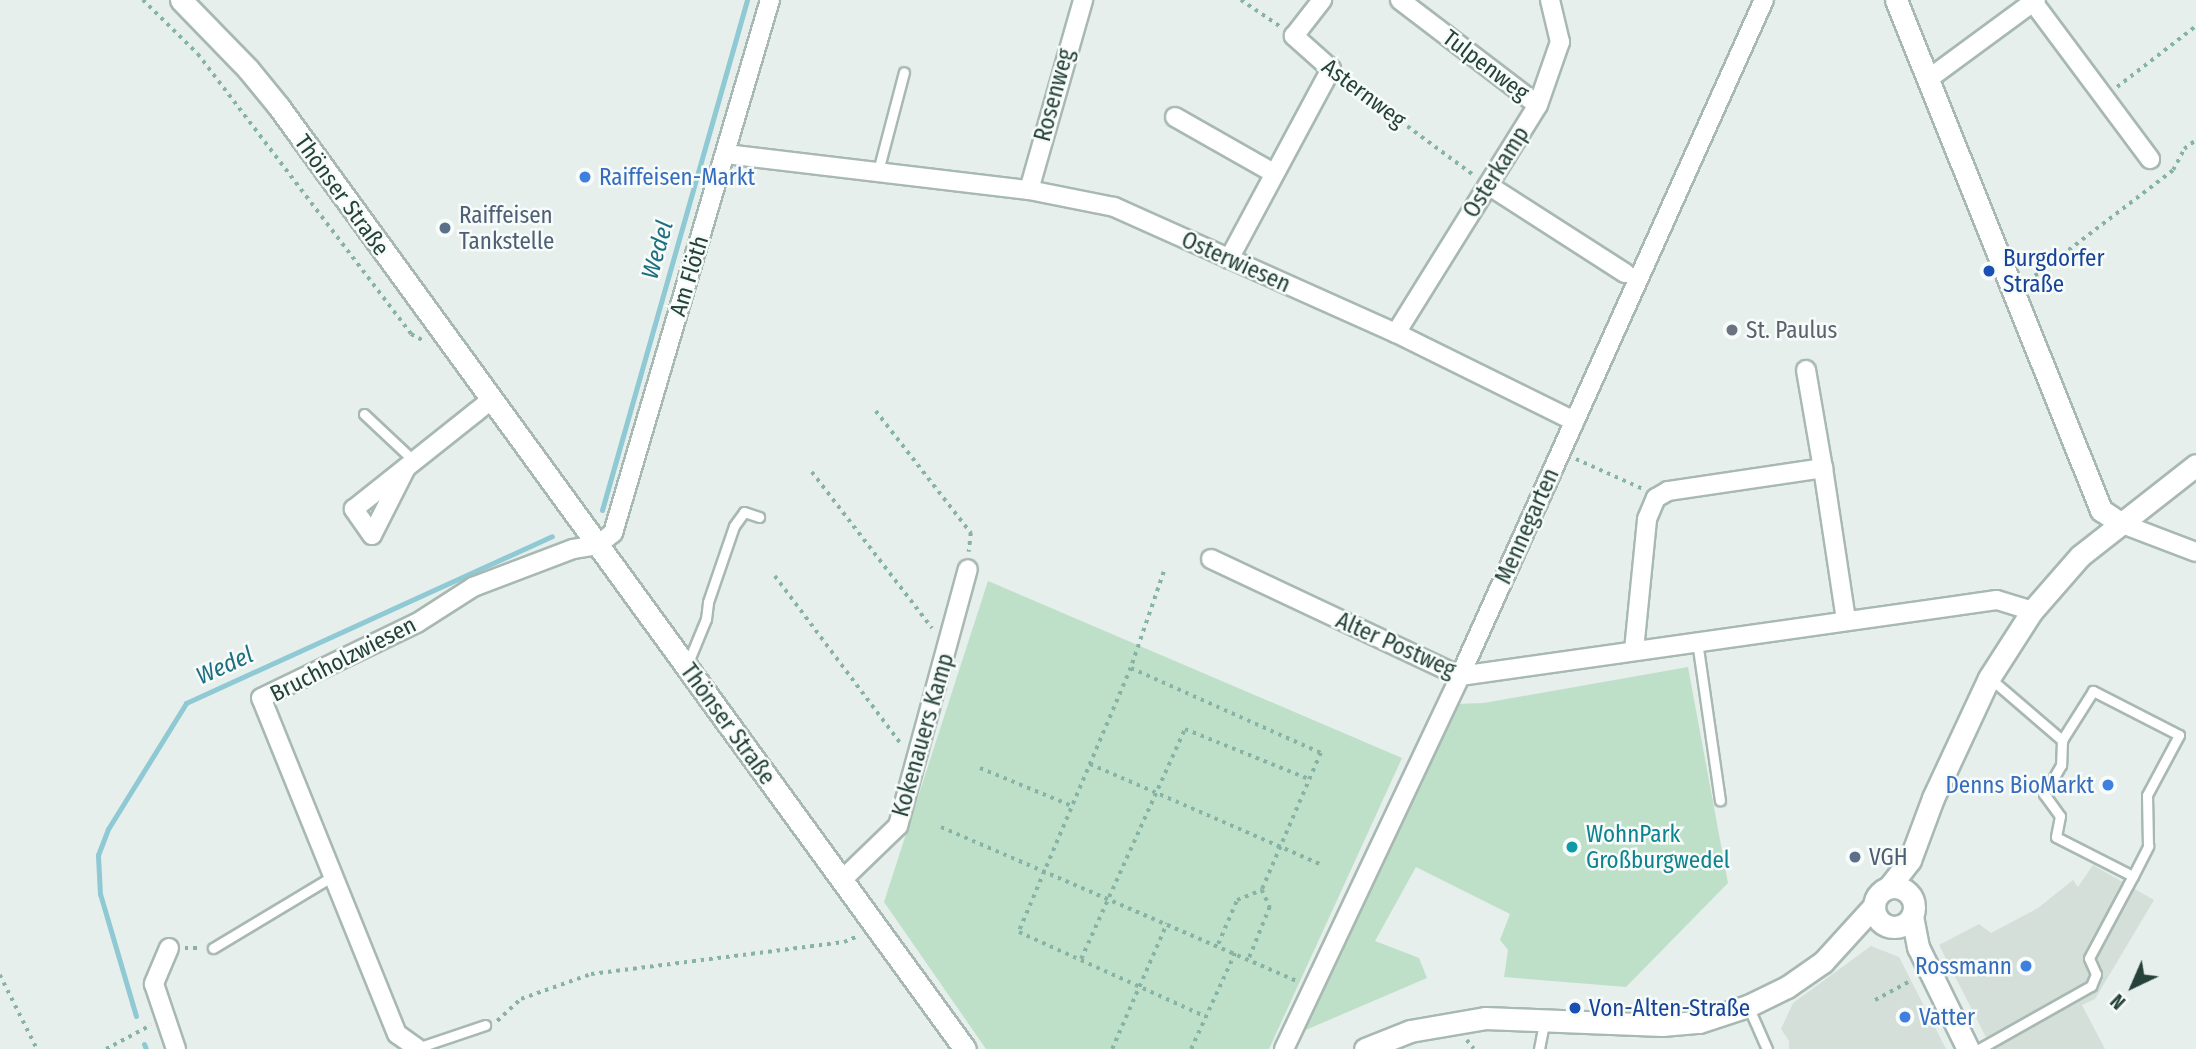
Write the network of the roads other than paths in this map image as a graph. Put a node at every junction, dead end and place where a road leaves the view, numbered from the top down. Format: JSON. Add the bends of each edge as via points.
{"nodes":[{"id":1,"x":181,"y":0,"type":"edge"},
{"id":2,"x":769,"y":0,"type":"edge"},
{"id":3,"x":1083,"y":0,"type":"edge"},
{"id":4,"x":1322,"y":0,"type":"edge"},
{"id":5,"x":1400,"y":0,"type":"edge"},
{"id":6,"x":1550,"y":0,"type":"edge"},
{"id":7,"x":1764,"y":0,"type":"edge"},
{"id":8,"x":1896,"y":0,"type":"edge"},
{"id":9,"x":2035,"y":1,"type":"edge"},
{"id":10,"x":904,"y":72,"type":"dead end"},
{"id":11,"x":1927,"y":80,"type":"junction"},
{"id":12,"x":1538,"y":105,"type":"junction"},
{"id":13,"x":1175,"y":117,"type":"dead end"},
{"id":14,"x":726,"y":154,"type":"junction"},
{"id":15,"x":2150,"y":159,"type":"dead end"},
{"id":16,"x":878,"y":171,"type":"junction"},
{"id":17,"x":1272,"y":172,"type":"junction"},
{"id":18,"x":1488,"y":185,"type":"junction"},
{"id":19,"x":1029,"y":190,"type":"junction"},
{"id":20,"x":1229,"y":259,"type":"junction"},
{"id":21,"x":1625,"y":273,"type":"dead end"},
{"id":22,"x":1396,"y":333,"type":"junction"},
{"id":23,"x":1806,"y":370,"type":"dead end"},
{"id":24,"x":492,"y":399,"type":"junction"},
{"id":25,"x":364,"y":414,"type":"dead end"},
{"id":26,"x":1574,"y":421,"type":"junction"},
{"id":27,"x":410,"y":465,"type":"joint"},
{"id":28,"x":2196,"y":465,"type":"edge"},
{"id":29,"x":1823,"y":468,"type":"junction"},
{"id":30,"x":759,"y":516,"type":"dead end"},
{"id":31,"x":2120,"y":523,"type":"junction"},
{"id":32,"x":598,"y":545,"type":"junction"},
{"id":33,"x":2196,"y":552,"type":"edge"},
{"id":34,"x":1211,"y":559,"type":"dead end"},
{"id":35,"x":968,"y":569,"type":"road end"},
{"id":36,"x":2032,"y":611,"type":"junction"},
{"id":37,"x":1846,"y":620,"type":"junction"},
{"id":38,"x":1697,"y":641,"type":"junction"},
{"id":39,"x":1634,"y":650,"type":"junction"},
{"id":40,"x":687,"y":667,"type":"junction"},
{"id":41,"x":1460,"y":676,"type":"junction"},
{"id":42,"x":1989,"y":678,"type":"junction"},
{"id":43,"x":2062,"y":740,"type":"junction"},
{"id":44,"x":1720,"y":800,"type":"dead end"},
{"id":45,"x":1910,"y":860,"type":"junction"},
{"id":46,"x":333,"y":876,"type":"junction"},
{"id":47,"x":2133,"y":876,"type":"junction"},
{"id":48,"x":842,"y":880,"type":"junction"},
{"id":49,"x":1889,"y":887,"type":"junction"},
{"id":50,"x":1910,"y":895,"type":"junction"},
{"id":51,"x":1891,"y":918,"type":"junction"},
{"id":52,"x":169,"y":948,"type":"road end"},
{"id":53,"x":212,"y":948,"type":"road end"},
{"id":54,"x":1748,"y":1006,"type":"junction"},
{"id":55,"x":1545,"y":1017,"type":"junction"},
{"id":56,"x":485,"y":1025,"type":"road end"},
{"id":57,"x":417,"y":1048,"type":"edge"},
{"id":58,"x":176,"y":1049,"type":"edge"},
{"id":59,"x":965,"y":1049,"type":"edge"},
{"id":60,"x":1284,"y":1049,"type":"edge"},
{"id":61,"x":1365,"y":1049,"type":"edge"},
{"id":62,"x":1539,"y":1049,"type":"edge"},
{"id":63,"x":1767,"y":1049,"type":"edge"},
{"id":64,"x":1968,"y":1049,"type":"edge"},
{"id":65,"x":1979,"y":1049,"type":"edge"}],
"edges":[{"from":1,"to":24,"type":"main road","name":"Thönser Straße","via":[[279,107]]},
{"from":2,"to":14,"type":"street","name":"Am Flöth"},
{"from":3,"to":19,"type":"street","name":"Rosenweg"},
{"from":4,"to":17,"type":"street","name":"Asternweg","via":[[1294,36],[1331,69]]},
{"from":5,"to":12,"type":"street","name":"Tulpenweg"},
{"from":6,"to":12,"type":"street","name":"Osterkamp","via":[[1560,42]]},
{"from":7,"to":26,"type":"street","name":"Mennegarten"},
{"from":8,"to":11,"type":"main road"},
{"from":9,"to":11,"type":"street"},
{"from":9,"to":15,"type":"street"},
{"from":10,"to":16,"type":"lane"},
{"from":11,"to":31,"type":"main road","via":[[2101,510]]},
{"from":12,"to":18,"type":"street","name":"Osterkamp"},
{"from":13,"to":17,"type":"street"},
{"from":14,"to":16,"type":"street","name":"Osterwiesen"},
{"from":14,"to":32,"type":"street","name":"Am Flöth","via":[[613,533]]},
{"from":16,"to":19,"type":"street","name":"Osterwiesen"},
{"from":17,"to":20,"type":"street"},
{"from":18,"to":21,"type":"street"},
{"from":18,"to":22,"type":"street","name":"Osterkamp"},
{"from":19,"to":20,"type":"street","name":"Osterwiesen","via":[[1114,207]]},
{"from":20,"to":22,"type":"street","name":"Osterwiesen"},
{"from":22,"to":26,"type":"street","name":"Osterwiesen"},
{"from":23,"to":29,"type":"street"},
{"from":24,"to":27,"type":"street"},
{"from":24,"to":32,"type":"main road","name":"Thönser Straße"},
{"from":25,"to":27,"type":"lane"},
{"from":26,"to":41,"type":"street","name":"Mennegarten"},
{"from":28,"to":31,"type":"main road"},
{"from":29,"to":37,"type":"street"},
{"from":29,"to":39,"type":"street","via":[[1668,491],[1656,498],[1647,519]]},
{"from":30,"to":40,"type":"lane","via":[[744,512],[734,526]]},
{"from":31,"to":33,"type":"street"},
{"from":31,"to":36,"type":"main road","via":[[2080,556]]},
{"from":32,"to":40,"type":"main road","name":"Thönser Straße"},
{"from":32,"to":46,"type":"street","name":"Bruchholzwiesen","via":[[573,549],[473,587],[417,623],[261,698]]},
{"from":34,"to":41,"type":"street","name":"Alter Postweg"},
{"from":35,"to":48,"type":"street","name":"Kokenauers Kamp","via":[[898,826]]},
{"from":36,"to":37,"type":"street","name":"Alter Postweg","via":[[1997,600]]},
{"from":36,"to":42,"type":"main road"},
{"from":37,"to":38,"type":"street","name":"Alter Postweg"},
{"from":38,"to":39,"type":"street","name":"Alter Postweg"},
{"from":38,"to":44,"type":"lane"},
{"from":39,"to":41,"type":"street","name":"Alter Postweg"},
{"from":40,"to":48,"type":"main road","name":"Thönser Straße"},
{"from":41,"to":60,"type":"street","name":"Mennegarten"},
{"from":42,"to":43,"type":"lane"},
{"from":42,"to":45,"type":"main road","via":[[1933,798]]},
{"from":43,"to":47,"type":"lane","via":[[2061,765],[2044,794],[2060,817],[2056,837]]},
{"from":43,"to":47,"type":"lane","via":[[2093,691],[2179,735],[2147,795],[2148,846]]},
{"from":45,"to":49,"type":"main road"},
{"from":45,"to":50,"type":"main road"},
{"from":46,"to":53,"type":"lane"},
{"from":46,"to":57,"type":"street","name":"Bruchholzwiesen","via":[[397,1034]]},
{"from":47,"to":65,"type":"lane","via":[[2089,958],[2096,974],[2091,986]]},
{"from":48,"to":59,"type":"main road","name":"Thönser Straße"},
{"from":49,"to":50,"type":"main road"},
{"from":49,"to":51,"type":"main road","via":[[1878,894]]},
{"from":50,"to":51,"type":"main road"},
{"from":51,"to":54,"type":"main road","via":[[1849,937],[1787,986]]},
{"from":51,"to":64,"type":"main road","via":[[1919,947]]},
{"from":52,"to":58,"type":"street","via":[[154,984]]},
{"from":54,"to":55,"type":"main road","via":[[1699,1022],[1662,1025]]},
{"from":54,"to":63,"type":"lane"},
{"from":55,"to":61,"type":"main road","via":[[1445,1023]]},
{"from":55,"to":62,"type":"lane"},
{"from":56,"to":57,"type":"lane"}]}
